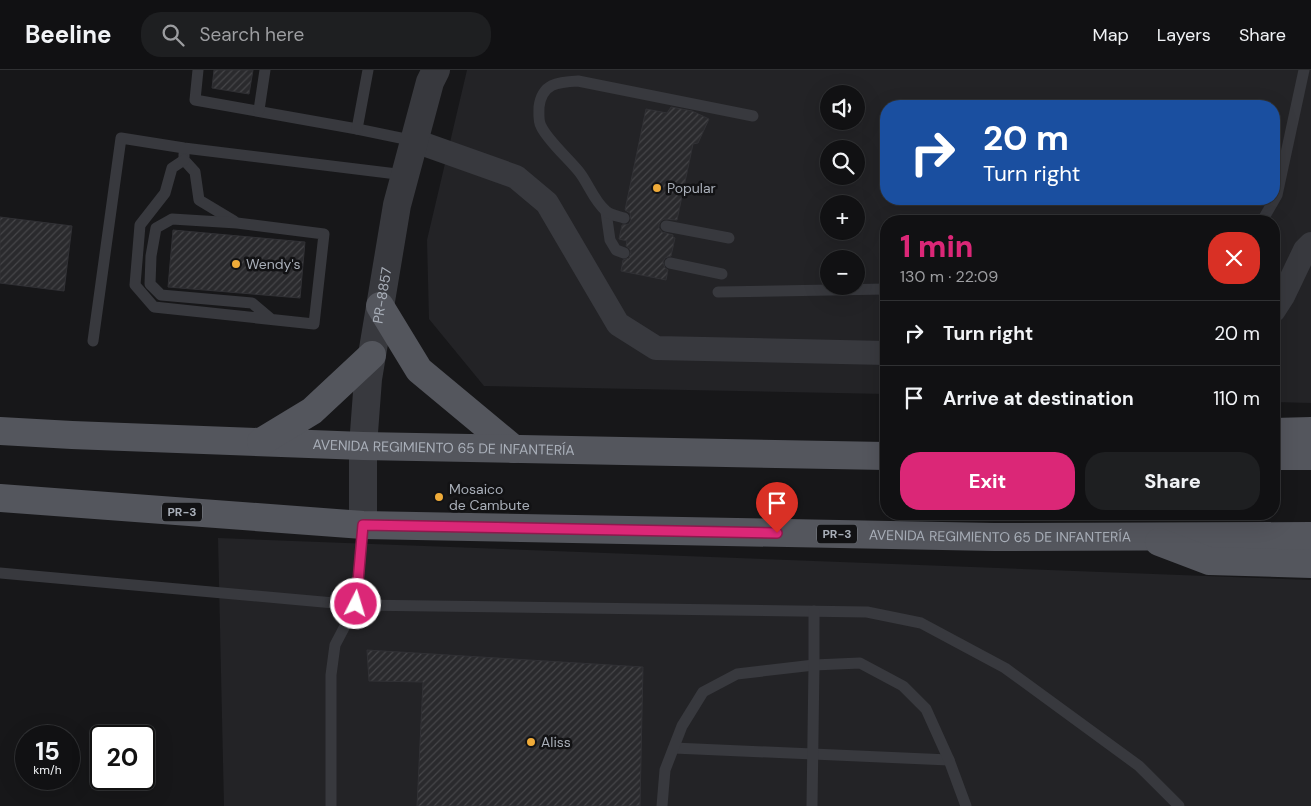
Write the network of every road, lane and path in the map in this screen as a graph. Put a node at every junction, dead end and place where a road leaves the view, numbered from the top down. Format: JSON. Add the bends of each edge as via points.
{"nodes":[{"id":1,"x":198,"y":70,"type":"edge"},
{"id":2,"x":265,"y":70,"type":"edge"},
{"id":3,"x":368,"y":70,"type":"edge"},
{"id":4,"x":436,"y":70,"type":"edge"},
{"id":5,"x":1304,"y":70,"type":"edge"},
{"id":6,"x":259,"y":110,"type":"junction"},
{"id":7,"x":753,"y":116,"type":"dead end"},
{"id":8,"x":357,"y":128,"type":"junction"},
{"id":9,"x":415,"y":141,"type":"junction"},
{"id":10,"x":184,"y":148,"type":"junction"},
{"id":11,"x":184,"y":160,"type":"junction"},
{"id":12,"x":406,"y":174,"type":"junction"},
{"id":13,"x":1280,"y":180,"type":"edge"},
{"id":14,"x":606,"y":212,"type":"junction"},
{"id":15,"x":624,"y":218,"type":"dead end"},
{"id":16,"x":237,"y":223,"type":"junction"},
{"id":17,"x":666,"y":226,"type":"dead end"},
{"id":18,"x":728,"y":238,"type":"dead end"},
{"id":19,"x":1311,"y":244,"type":"edge"},
{"id":20,"x":624,"y":253,"type":"dead end"},
{"id":21,"x":670,"y":263,"type":"dead end"},
{"id":22,"x":722,"y":274,"type":"dead end"},
{"id":23,"x":880,"y":289,"type":"edge"},
{"id":24,"x":718,"y":292,"type":"dead end"},
{"id":25,"x":1280,"y":301,"type":"edge"},
{"id":26,"x":380,"y":306,"type":"junction"},
{"id":27,"x":271,"y":319,"type":"junction"},
{"id":28,"x":93,"y":341,"type":"dead end"},
{"id":29,"x":880,"y":353,"type":"edge"},
{"id":30,"x":372,"y":355,"type":"junction"},
{"id":31,"x":0,"y":431,"type":"edge"},
{"id":32,"x":1311,"y":431,"type":"edge"},
{"id":33,"x":1280,"y":432,"type":"edge"},
{"id":34,"x":261,"y":442,"type":"junction"},
{"id":35,"x":363,"y":446,"type":"junction"},
{"id":36,"x":514,"y":449,"type":"junction"},
{"id":37,"x":880,"y":456,"type":"edge"},
{"id":38,"x":1280,"y":456,"type":"edge"},
{"id":39,"x":1311,"y":456,"type":"edge"},
{"id":40,"x":0,"y":498,"type":"edge"},
{"id":41,"x":363,"y":525,"type":"junction"},
{"id":42,"x":1311,"y":536,"type":"edge"},
{"id":43,"x":1144,"y":537,"type":"junction"},
{"id":44,"x":1311,"y":564,"type":"edge"},
{"id":45,"x":0,"y":573,"type":"edge"},
{"id":46,"x":356,"y":604,"type":"junction"},
{"id":47,"x":814,"y":611,"type":"junction"},
{"id":48,"x":814,"y":665,"type":"junction"},
{"id":49,"x":674,"y":748,"type":"junction"},
{"id":50,"x":812,"y":753,"type":"junction"},
{"id":51,"x":949,"y":760,"type":"junction"},
{"id":52,"x":331,"y":806,"type":"edge"},
{"id":53,"x":662,"y":806,"type":"edge"},
{"id":54,"x":812,"y":806,"type":"edge"},
{"id":55,"x":966,"y":806,"type":"edge"},
{"id":56,"x":1179,"y":806,"type":"edge"}],
"edges":[{"from":1,"to":6,"type":"lane","via":[[195,100]]},
{"from":2,"to":6,"type":"lane"},
{"from":3,"to":8,"type":"lane"},
{"from":4,"to":9,"type":"street","name":"PR-8857"},
{"from":5,"to":13,"type":"lane"},
{"from":6,"to":8,"type":"lane"},
{"from":7,"to":14,"type":"lane","via":[[578,81],[550,86],[540,104],[540,126],[581,174]]},
{"from":8,"to":9,"type":"lane"},
{"from":9,"to":12,"type":"street","name":"PR-8857"},
{"from":9,"to":29,"type":"street","via":[[516,177],[547,203],[618,324],[656,348]]},
{"from":10,"to":11,"type":"lane"},
{"from":10,"to":12,"type":"lane"},
{"from":10,"to":28,"type":"lane","via":[[121,138]]},
{"from":11,"to":16,"type":"lane","via":[[195,172],[199,200]]},
{"from":11,"to":27,"type":"lane","via":[[172,168],[165,193],[140,225],[135,285],[154,307]]},
{"from":12,"to":26,"type":"street","name":"PR-8857","via":[[397,205]]},
{"from":14,"to":15,"type":"lane"},
{"from":14,"to":20,"type":"lane","via":[[610,240],[616,250]]},
{"from":16,"to":27,"type":"lane","via":[[324,234],[314,324]]},
{"from":16,"to":27,"type":"lane","via":[[172,219],[156,228],[150,284],[161,295],[252,303]]},
{"from":17,"to":18,"type":"lane"},
{"from":19,"to":25,"type":"street"},
{"from":21,"to":22,"type":"lane"},
{"from":23,"to":24,"type":"lane"},
{"from":26,"to":30,"type":"street","name":"PR-8857"},
{"from":26,"to":36,"type":"main road","via":[[419,370]]},
{"from":30,"to":34,"type":"main road","via":[[312,411]]},
{"from":30,"to":35,"type":"street","name":"PR-8857"},
{"from":31,"to":34,"type":"main road","name":"AVENIDA REGIMIENTO 65 DE INFANTERÍA"},
{"from":32,"to":33,"type":"main road"},
{"from":34,"to":35,"type":"main road","name":"AVENIDA REGIMIENTO 65 DE INFANTERÍA"},
{"from":35,"to":36,"type":"main road","name":"AVENIDA REGIMIENTO 65 DE INFANTERÍA"},
{"from":35,"to":41,"type":"street","name":"PR-8857"},
{"from":36,"to":37,"type":"main road","name":"AVENIDA REGIMIENTO 65 DE INFANTERÍA"},
{"from":38,"to":39,"type":"main road"},
{"from":40,"to":41,"type":"main road","name":"AVENIDA REGIMIENTO 65 DE INFANTERÍA","number":"PR-3"},
{"from":41,"to":43,"type":"main road","name":"AVENIDA REGIMIENTO 65 DE INFANTERÍA","number":"PR-3"},
{"from":41,"to":46,"type":"lane"},
{"from":42,"to":43,"type":"main road","name":"AVENIDA REGIMIENTO 65 DE INFANTERÍA","number":"PR-3"},
{"from":43,"to":44,"type":"main road","via":[[1209,561]]},
{"from":45,"to":46,"type":"lane"},
{"from":46,"to":47,"type":"lane"},
{"from":46,"to":52,"type":"lane","via":[[335,645],[331,674]]},
{"from":47,"to":48,"type":"lane"},
{"from":47,"to":56,"type":"lane","via":[[867,612],[921,623],[997,663],[1139,766]]},
{"from":48,"to":49,"type":"lane","via":[[737,674],[703,692],[682,726]]},
{"from":48,"to":50,"type":"lane"},
{"from":48,"to":51,"type":"lane","via":[[860,663],[903,686],[926,709]]},
{"from":49,"to":50,"type":"lane"},
{"from":49,"to":53,"type":"lane","via":[[666,770]]},
{"from":50,"to":51,"type":"lane"},
{"from":50,"to":54,"type":"lane"},
{"from":51,"to":55,"type":"lane"}]}
